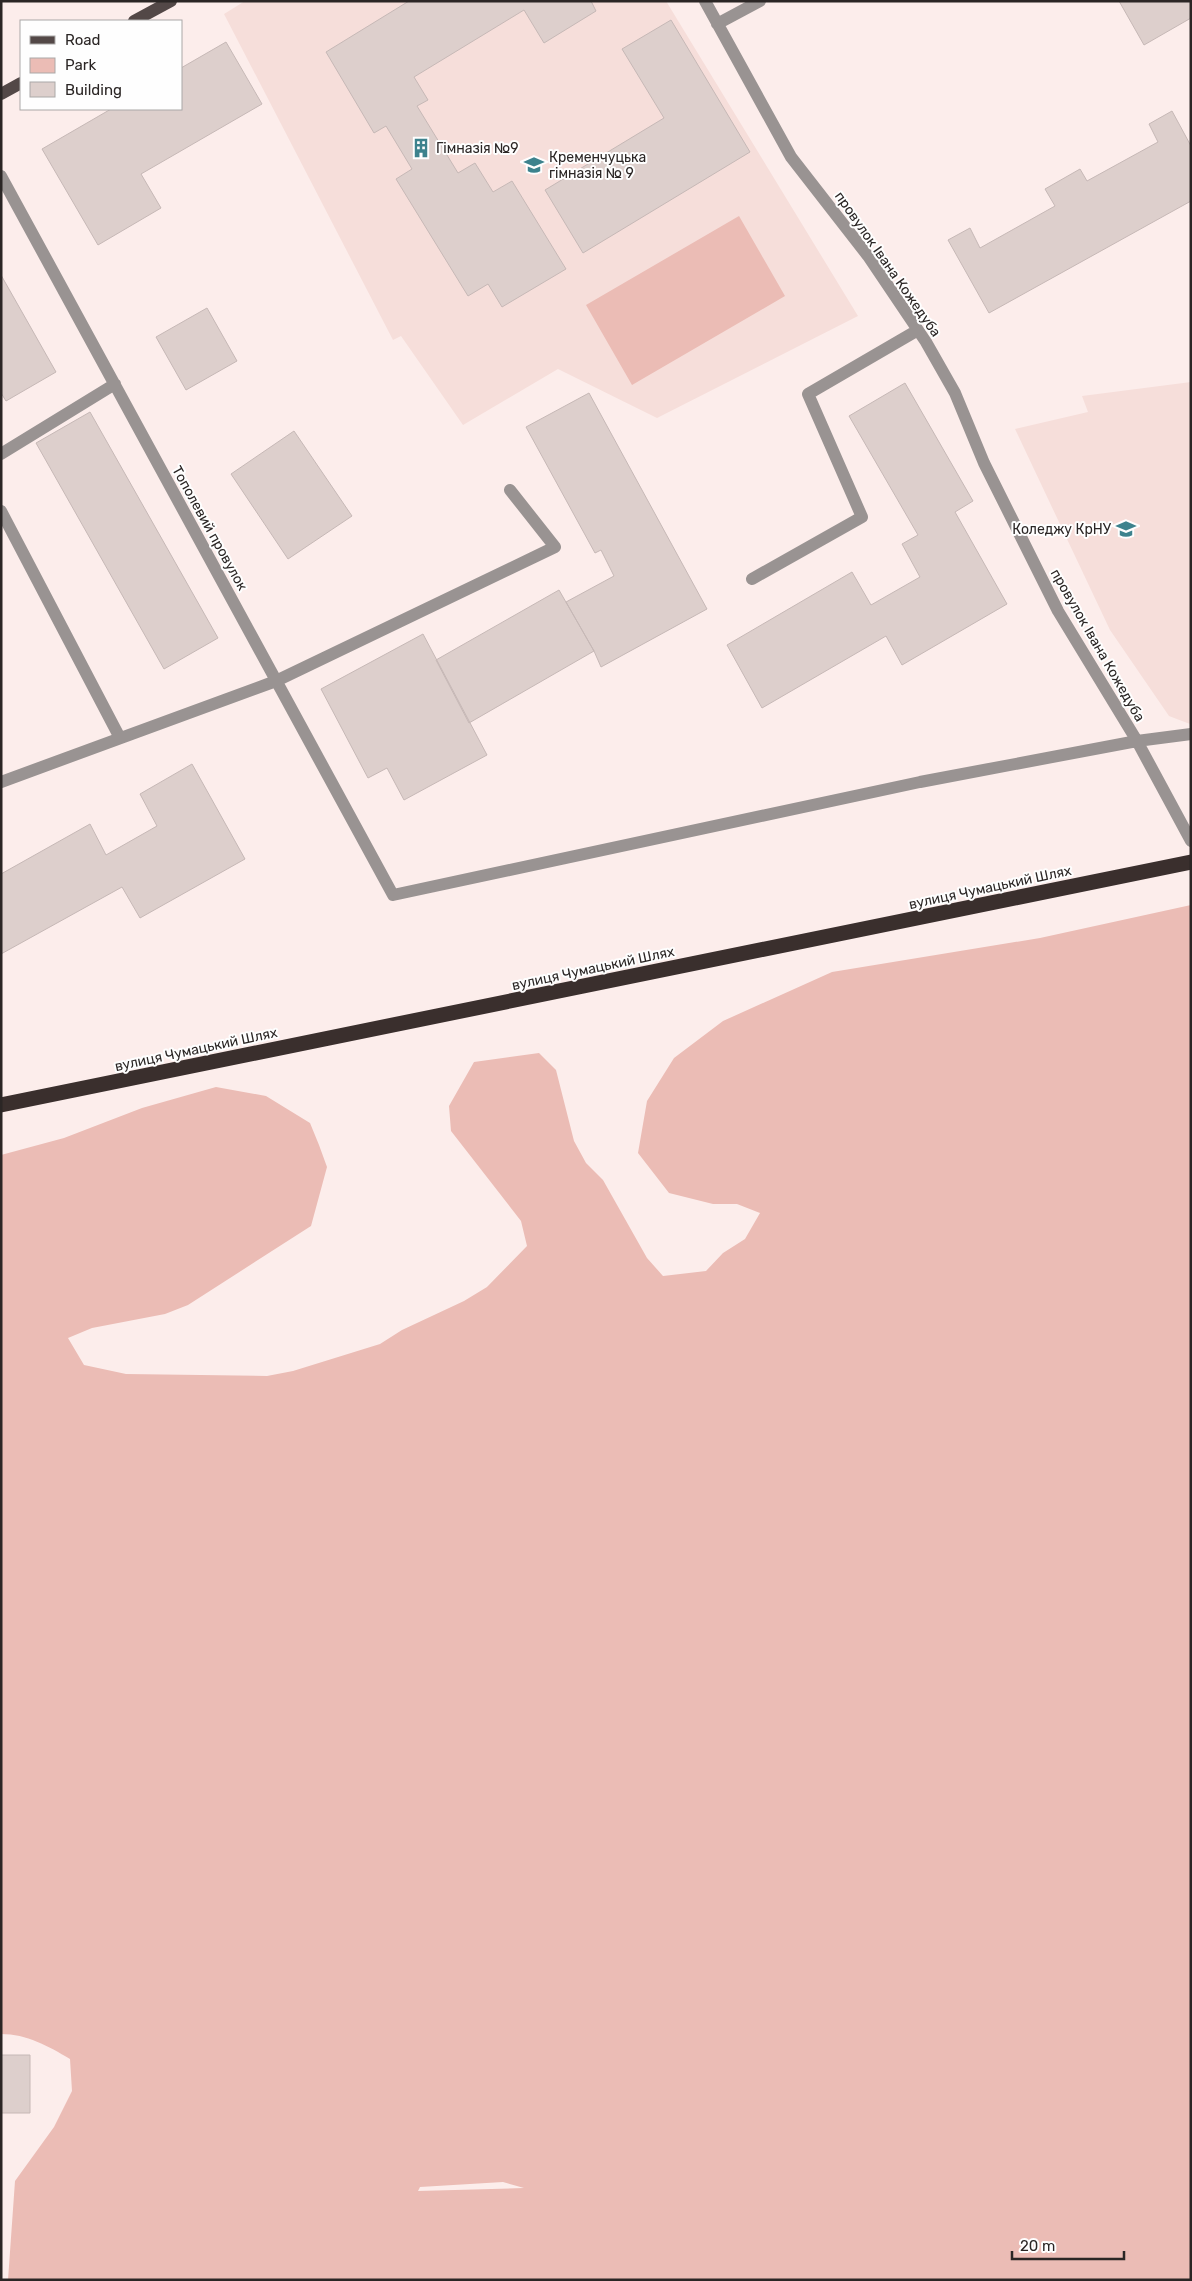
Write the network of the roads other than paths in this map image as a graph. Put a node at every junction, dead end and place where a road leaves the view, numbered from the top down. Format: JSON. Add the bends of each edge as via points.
{"nodes":[{"id":1,"x":171,"y":1,"type":"edge"},
{"id":2,"x":705,"y":1,"type":"edge"},
{"id":3,"x":760,"y":1,"type":"edge"},
{"id":4,"x":136,"y":20,"type":"edge"},
{"id":5,"x":717,"y":24,"type":"junction"},
{"id":6,"x":20,"y":84,"type":"edge"},
{"id":7,"x":1,"y":94,"type":"edge"},
{"id":8,"x":1,"y":176,"type":"edge"},
{"id":9,"x":918,"y":330,"type":"junction"},
{"id":10,"x":114,"y":384,"type":"junction"},
{"id":11,"x":1,"y":454,"type":"edge"},
{"id":12,"x":510,"y":490,"type":"dead end"},
{"id":13,"x":1,"y":511,"type":"edge"},
{"id":14,"x":752,"y":579,"type":"dead end"},
{"id":15,"x":276,"y":681,"type":"junction"},
{"id":16,"x":1191,"y":734,"type":"edge"},
{"id":17,"x":120,"y":738,"type":"junction"},
{"id":18,"x":1137,"y":741,"type":"junction"},
{"id":19,"x":1,"y":782,"type":"edge"},
{"id":20,"x":1191,"y":841,"type":"edge"},
{"id":21,"x":1191,"y":862,"type":"edge"},
{"id":22,"x":1,"y":1105,"type":"edge"}],
"edges":[{"from":1,"to":4,"type":"main road"},
{"from":2,"to":5,"type":"street","name":"провулок Івана Кожедуба"},
{"from":3,"to":5,"type":"street"},
{"from":5,"to":9,"type":"street","name":"провулок Івана Кожедуба","via":[[791,157],[868,256]]},
{"from":6,"to":7,"type":"main road"},
{"from":8,"to":10,"type":"street","name":"Тополевий провулок"},
{"from":9,"to":14,"type":"street","via":[[808,394],[862,517]]},
{"from":9,"to":18,"type":"street","name":"провулок Івана Кожедуба","via":[[955,393],[984,463],[1058,611]]},
{"from":10,"to":11,"type":"street"},
{"from":10,"to":15,"type":"street","name":"Тополевий провулок"},
{"from":12,"to":15,"type":"street","via":[[555,547]]},
{"from":13,"to":17,"type":"street"},
{"from":15,"to":17,"type":"street"},
{"from":15,"to":18,"type":"street","name":"Тополевий провулок","via":[[392,895],[920,782]]},
{"from":16,"to":18,"type":"street"},
{"from":17,"to":19,"type":"street"},
{"from":18,"to":20,"type":"street","name":"провулок Івана Кожедуба"},
{"from":21,"to":22,"type":"highway","name":"вулиця Чумацький Шлях"}]}
